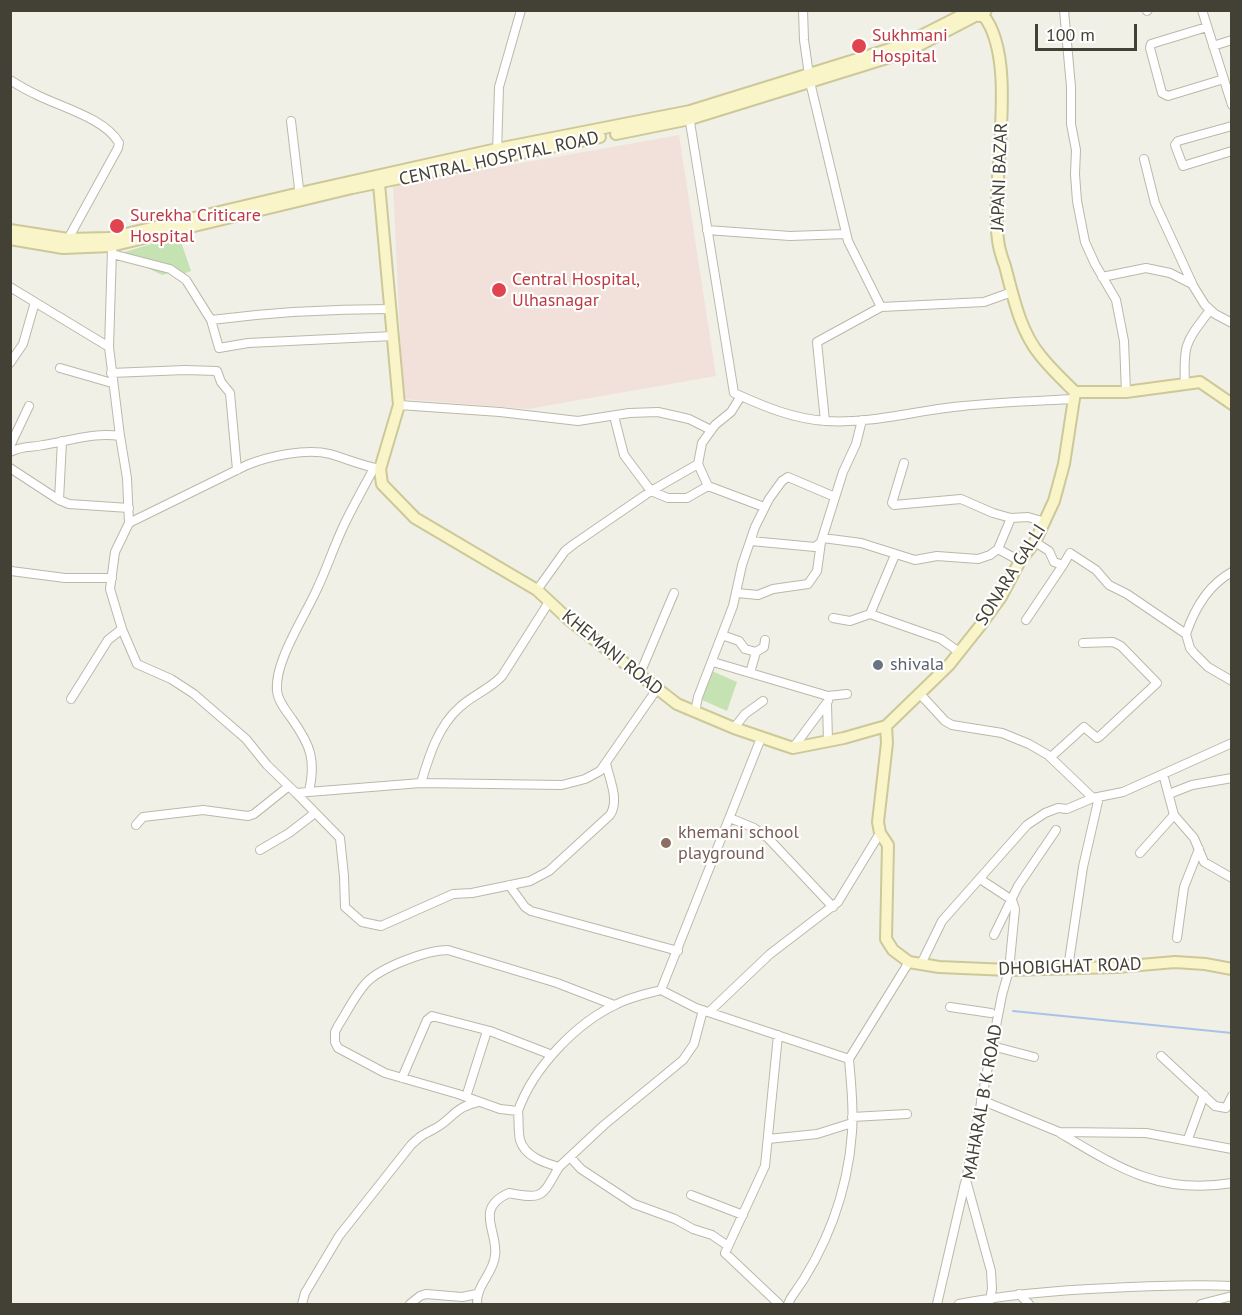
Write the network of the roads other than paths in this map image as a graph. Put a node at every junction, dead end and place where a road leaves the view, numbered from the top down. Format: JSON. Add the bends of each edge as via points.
{"nodes":[{"id":1,"x":521,"y":10,"type":"edge"},
{"id":2,"x":803,"y":10,"type":"edge"},
{"id":3,"x":1064,"y":10,"type":"edge"},
{"id":4,"x":1202,"y":10,"type":"edge"},
{"id":5,"x":979,"y":13,"type":"edge"},
{"id":6,"x":1207,"y":27,"type":"junction"},
{"id":7,"x":1232,"y":40,"type":"edge"},
{"id":8,"x":1213,"y":46,"type":"junction"},
{"id":9,"x":810,"y":78,"type":"junction"},
{"id":10,"x":1224,"y":79,"type":"junction"},
{"id":11,"x":10,"y":80,"type":"edge"},
{"id":12,"x":1230,"y":94,"type":"edge"},
{"id":13,"x":1232,"y":105,"type":"edge"},
{"id":14,"x":689,"y":115,"type":"junction"},
{"id":15,"x":291,"y":121,"type":"dead end"},
{"id":16,"x":1232,"y":126,"type":"edge"},
{"id":17,"x":1232,"y":151,"type":"edge"},
{"id":18,"x":497,"y":153,"type":"junction"},
{"id":19,"x":1144,"y":159,"type":"dead end"},
{"id":20,"x":378,"y":180,"type":"junction"},
{"id":21,"x":300,"y":197,"type":"junction"},
{"id":22,"x":10,"y":230,"type":"edge"},
{"id":23,"x":707,"y":230,"type":"junction"},
{"id":24,"x":846,"y":234,"type":"junction"},
{"id":25,"x":10,"y":239,"type":"edge"},
{"id":26,"x":68,"y":239,"type":"junction"},
{"id":27,"x":111,"y":246,"type":"junction"},
{"id":28,"x":1102,"y":276,"type":"junction"},
{"id":29,"x":1192,"y":284,"type":"junction"},
{"id":30,"x":10,"y":287,"type":"edge"},
{"id":31,"x":1012,"y":292,"type":"junction"},
{"id":32,"x":35,"y":302,"type":"junction"},
{"id":33,"x":881,"y":307,"type":"junction"},
{"id":34,"x":390,"y":309,"type":"junction"},
{"id":35,"x":1210,"y":310,"type":"junction"},
{"id":36,"x":212,"y":320,"type":"junction"},
{"id":37,"x":1232,"y":323,"type":"edge"},
{"id":38,"x":393,"y":336,"type":"junction"},
{"id":39,"x":109,"y":347,"type":"junction"},
{"id":40,"x":10,"y":363,"type":"edge"},
{"id":41,"x":60,"y":368,"type":"dead end"},
{"id":42,"x":111,"y":373,"type":"junction"},
{"id":43,"x":112,"y":383,"type":"junction"},
{"id":44,"x":1185,"y":384,"type":"junction"},
{"id":45,"x":1126,"y":392,"type":"junction"},
{"id":46,"x":1074,"y":395,"type":"junction"},
{"id":47,"x":741,"y":396,"type":"junction"},
{"id":48,"x":1232,"y":404,"type":"edge"},
{"id":49,"x":399,"y":405,"type":"junction"},
{"id":50,"x":29,"y":406,"type":"dead end"},
{"id":51,"x":614,"y":416,"type":"junction"},
{"id":52,"x":862,"y":420,"type":"junction"},
{"id":53,"x":825,"y":421,"type":"junction"},
{"id":54,"x":711,"y":430,"type":"junction"},
{"id":55,"x":120,"y":436,"type":"junction"},
{"id":56,"x":62,"y":441,"type":"junction"},
{"id":57,"x":11,"y":442,"type":"edge"},
{"id":58,"x":10,"y":452,"type":"edge"},
{"id":59,"x":904,"y":463,"type":"dead end"},
{"id":60,"x":698,"y":464,"type":"junction"},
{"id":61,"x":10,"y":468,"type":"edge"},
{"id":62,"x":377,"y":468,"type":"junction"},
{"id":63,"x":237,"y":470,"type":"junction"},
{"id":64,"x":708,"y":486,"type":"junction"},
{"id":65,"x":651,"y":491,"type":"junction"},
{"id":66,"x":835,"y":497,"type":"junction"},
{"id":67,"x":59,"y":500,"type":"junction"},
{"id":68,"x":764,"y":507,"type":"junction"},
{"id":69,"x":129,"y":508,"type":"junction"},
{"id":70,"x":1011,"y":518,"type":"junction"},
{"id":71,"x":1045,"y":522,"type":"junction"},
{"id":72,"x":129,"y":523,"type":"junction"},
{"id":73,"x":822,"y":540,"type":"junction"},
{"id":74,"x":751,"y":542,"type":"junction"},
{"id":75,"x":1035,"y":542,"type":"junction"},
{"id":76,"x":998,"y":549,"type":"junction"},
{"id":77,"x":895,"y":555,"type":"junction"},
{"id":78,"x":1020,"y":561,"type":"junction"},
{"id":79,"x":1063,"y":565,"type":"junction"},
{"id":80,"x":10,"y":571,"type":"edge"},
{"id":81,"x":1232,"y":572,"type":"edge"},
{"id":82,"x":112,"y":578,"type":"junction"},
{"id":83,"x":537,"y":590,"type":"junction"},
{"id":84,"x":674,"y":593,"type":"dead end"},
{"id":85,"x":737,"y":593,"type":"junction"},
{"id":86,"x":549,"y":602,"type":"junction"},
{"id":87,"x":870,"y":614,"type":"junction"},
{"id":88,"x":833,"y":618,"type":"dead end"},
{"id":89,"x":1026,"y":620,"type":"dead end"},
{"id":90,"x":122,"y":629,"type":"junction"},
{"id":91,"x":1186,"y":634,"type":"junction"},
{"id":92,"x":722,"y":635,"type":"junction"},
{"id":93,"x":765,"y":640,"type":"dead end"},
{"id":94,"x":1083,"y":643,"type":"dead end"},
{"id":95,"x":756,"y":652,"type":"junction"},
{"id":96,"x":959,"y":652,"type":"junction"},
{"id":97,"x":713,"y":662,"type":"junction"},
{"id":98,"x":750,"y":673,"type":"junction"},
{"id":99,"x":639,"y":676,"type":"junction"},
{"id":100,"x":1232,"y":681,"type":"edge"},
{"id":101,"x":657,"y":689,"type":"junction"},
{"id":102,"x":847,"y":694,"type":"dead end"},
{"id":103,"x":920,"y":694,"type":"junction"},
{"id":104,"x":828,"y":698,"type":"junction"},
{"id":105,"x":71,"y":699,"type":"dead end"},
{"id":106,"x":763,"y":701,"type":"dead end"},
{"id":107,"x":695,"y":712,"type":"junction"},
{"id":108,"x":886,"y":726,"type":"junction"},
{"id":109,"x":734,"y":728,"type":"junction"},
{"id":110,"x":761,"y":738,"type":"junction"},
{"id":111,"x":828,"y":741,"type":"junction"},
{"id":112,"x":1232,"y":743,"type":"edge"},
{"id":113,"x":793,"y":748,"type":"junction"},
{"id":114,"x":1051,"y":757,"type":"junction"},
{"id":115,"x":606,"y":763,"type":"junction"},
{"id":116,"x":1164,"y":774,"type":"junction"},
{"id":117,"x":1232,"y":778,"type":"edge"},
{"id":118,"x":422,"y":783,"type":"junction"},
{"id":119,"x":289,"y":786,"type":"junction"},
{"id":120,"x":309,"y":792,"type":"junction"},
{"id":121,"x":296,"y":793,"type":"junction"},
{"id":122,"x":1169,"y":794,"type":"junction"},
{"id":123,"x":1096,"y":798,"type":"junction"},
{"id":124,"x":315,"y":813,"type":"junction"},
{"id":125,"x":1174,"y":815,"type":"junction"},
{"id":126,"x":730,"y":818,"type":"junction"},
{"id":127,"x":136,"y":825,"type":"dead end"},
{"id":128,"x":1056,"y":830,"type":"dead end"},
{"id":129,"x":880,"y":833,"type":"junction"},
{"id":130,"x":1199,"y":849,"type":"junction"},
{"id":131,"x":260,"y":850,"type":"dead end"},
{"id":132,"x":1140,"y":853,"type":"dead end"},
{"id":133,"x":1232,"y":878,"type":"edge"},
{"id":134,"x":980,"y":879,"type":"junction"},
{"id":135,"x":509,"y":885,"type":"junction"},
{"id":136,"x":1012,"y":900,"type":"junction"},
{"id":137,"x":833,"y":907,"type":"junction"},
{"id":138,"x":994,"y":935,"type":"dead end"},
{"id":139,"x":1178,"y":938,"type":"dead end"},
{"id":140,"x":678,"y":951,"type":"junction"},
{"id":141,"x":915,"y":963,"type":"junction"},
{"id":142,"x":1068,"y":968,"type":"junction"},
{"id":143,"x":1232,"y":969,"type":"edge"},
{"id":144,"x":1009,"y":970,"type":"junction"},
{"id":145,"x":661,"y":990,"type":"junction"},
{"id":146,"x":614,"y":1005,"type":"junction"},
{"id":147,"x":950,"y":1007,"type":"dead end"},
{"id":148,"x":706,"y":1011,"type":"junction"},
{"id":149,"x":991,"y":1013,"type":"dead end"},
{"id":150,"x":487,"y":1031,"type":"junction"},
{"id":151,"x":778,"y":1035,"type":"junction"},
{"id":152,"x":992,"y":1046,"type":"junction"},
{"id":153,"x":552,"y":1055,"type":"junction"},
{"id":154,"x":1161,"y":1056,"type":"dead end"},
{"id":155,"x":1034,"y":1057,"type":"dead end"},
{"id":156,"x":849,"y":1059,"type":"junction"},
{"id":157,"x":402,"y":1078,"type":"junction"},
{"id":158,"x":1204,"y":1095,"type":"junction"},
{"id":159,"x":1232,"y":1096,"type":"edge"},
{"id":160,"x":466,"y":1097,"type":"junction"},
{"id":161,"x":981,"y":1100,"type":"junction"},
{"id":162,"x":479,"y":1101,"type":"junction"},
{"id":163,"x":518,"y":1111,"type":"junction"},
{"id":164,"x":907,"y":1114,"type":"dead end"},
{"id":165,"x":852,"y":1120,"type":"junction"},
{"id":166,"x":1059,"y":1132,"type":"junction"},
{"id":167,"x":768,"y":1139,"type":"junction"},
{"id":168,"x":1188,"y":1139,"type":"junction"},
{"id":169,"x":1232,"y":1149,"type":"edge"},
{"id":170,"x":570,"y":1157,"type":"junction"},
{"id":171,"x":559,"y":1167,"type":"junction"},
{"id":172,"x":966,"y":1180,"type":"junction"},
{"id":173,"x":1232,"y":1183,"type":"edge"},
{"id":174,"x":691,"y":1195,"type":"dead end"},
{"id":175,"x":743,"y":1215,"type":"junction"},
{"id":176,"x":728,"y":1246,"type":"junction"},
{"id":177,"x":1232,"y":1286,"type":"edge"},
{"id":178,"x":477,"y":1294,"type":"junction"},
{"id":179,"x":1019,"y":1294,"type":"junction"},
{"id":180,"x":1232,"y":1296,"type":"edge"},
{"id":181,"x":990,"y":1301,"type":"edge"},
{"id":182,"x":302,"y":1305,"type":"edge"},
{"id":183,"x":410,"y":1305,"type":"edge"},
{"id":184,"x":477,"y":1305,"type":"edge"},
{"id":185,"x":779,"y":1305,"type":"edge"},
{"id":186,"x":788,"y":1305,"type":"edge"},
{"id":187,"x":937,"y":1305,"type":"edge"},
{"id":188,"x":959,"y":1305,"type":"edge"},
{"id":189,"x":1029,"y":1305,"type":"edge"},
{"id":190,"x":1201,"y":1305,"type":"edge"}],
"edges":[{"from":1,"to":18,"type":"street","via":[[499,87]]},
{"from":2,"to":9,"type":"street"},
{"from":3,"to":28,"type":"street","via":[[1077,201],[1085,242]]},
{"from":4,"to":6,"type":"street"},
{"from":5,"to":9,"type":"street","name":"CENTRAL HOSPITAL ROAD","via":[[906,52]]},
{"from":5,"to":31,"type":"street","name":"JAPANI BAZAR","via":[[988,21],[1000,68],[1003,98],[998,241]]},
{"from":6,"to":8,"type":"street"},
{"from":6,"to":10,"type":"street","via":[[1151,44],[1162,93],[1168,96]]},
{"from":7,"to":8,"type":"street"},
{"from":8,"to":10,"type":"street"},
{"from":9,"to":14,"type":"street","name":"CENTRAL HOSPITAL ROAD"},
{"from":9,"to":24,"type":"street"},
{"from":10,"to":12,"type":"street"},
{"from":11,"to":26,"type":"street","via":[[93,120],[110,131],[119,143]]},
{"from":12,"to":13,"type":"street"},
{"from":14,"to":18,"type":"street","name":"CENTRAL HOSPITAL ROAD"},
{"from":14,"to":23,"type":"street"},
{"from":15,"to":21,"type":"street"},
{"from":16,"to":17,"type":"street","via":[[1175,145],[1183,166]]},
{"from":18,"to":20,"type":"street","name":"CENTRAL HOSPITAL ROAD"},
{"from":19,"to":29,"type":"street","via":[[1155,203]]},
{"from":20,"to":21,"type":"street","name":"CENTRAL HOSPITAL ROAD"},
{"from":20,"to":34,"type":"street"},
{"from":21,"to":27,"type":"street","name":"CENTRAL HOSPITAL ROAD"},
{"from":22,"to":26,"type":"street","name":"CENTRAL HOSPITAL ROAD"},
{"from":23,"to":24,"type":"street","via":[[790,236]]},
{"from":23,"to":47,"type":"street","via":[[734,393]]},
{"from":24,"to":33,"type":"street"},
{"from":25,"to":27,"type":"street","name":"CENTRAL HOSPITAL ROAD","via":[[63,248]]},
{"from":26,"to":27,"type":"street","name":"CENTRAL HOSPITAL ROAD"},
{"from":27,"to":36,"type":"street","via":[[170,268],[186,279]]},
{"from":27,"to":39,"type":"street"},
{"from":28,"to":29,"type":"street","via":[[1154,268]]},
{"from":28,"to":45,"type":"street","via":[[1116,300]]},
{"from":29,"to":35,"type":"street"},
{"from":30,"to":32,"type":"street"},
{"from":31,"to":33,"type":"street","via":[[984,302]]},
{"from":31,"to":46,"type":"street","name":"JAPANI BAZAR","via":[[1025,332],[1039,355]]},
{"from":32,"to":39,"type":"street"},
{"from":32,"to":40,"type":"street","via":[[22,344]]},
{"from":33,"to":53,"type":"street","via":[[817,342]]},
{"from":34,"to":36,"type":"street","via":[[317,309]]},
{"from":34,"to":38,"type":"street"},
{"from":35,"to":37,"type":"street"},
{"from":35,"to":44,"type":"street","via":[[1185,347]]},
{"from":36,"to":38,"type":"street","via":[[219,348]]},
{"from":38,"to":49,"type":"street"},
{"from":39,"to":42,"type":"street"},
{"from":41,"to":43,"type":"street"},
{"from":42,"to":43,"type":"street"},
{"from":42,"to":63,"type":"street","via":[[217,371],[230,393]]},
{"from":43,"to":55,"type":"street"},
{"from":44,"to":45,"type":"street"},
{"from":44,"to":48,"type":"street","via":[[1200,382]]},
{"from":45,"to":46,"type":"street"},
{"from":46,"to":52,"type":"street"},
{"from":46,"to":71,"type":"street","name":"SONARA GALLI","via":[[1064,464]]},
{"from":47,"to":53,"type":"street","via":[[772,410]]},
{"from":47,"to":54,"type":"street","via":[[731,412]]},
{"from":49,"to":51,"type":"street","via":[[578,421]]},
{"from":49,"to":62,"type":"street"},
{"from":50,"to":57,"type":"street"},
{"from":51,"to":54,"type":"street","via":[[658,412],[688,419]]},
{"from":51,"to":65,"type":"street","via":[[624,455]]},
{"from":52,"to":53,"type":"street"},
{"from":52,"to":66,"type":"street"},
{"from":54,"to":60,"type":"street","via":[[702,443]]},
{"from":55,"to":56,"type":"street","via":[[107,434]]},
{"from":55,"to":69,"type":"street"},
{"from":56,"to":58,"type":"street"},
{"from":56,"to":67,"type":"street"},
{"from":59,"to":70,"type":"street","via":[[894,505],[961,499]]},
{"from":60,"to":64,"type":"street"},
{"from":60,"to":65,"type":"street"},
{"from":61,"to":67,"type":"street"},
{"from":62,"to":63,"type":"street","via":[[310,452],[267,457]]},
{"from":62,"to":83,"type":"street","name":"KHEMANI ROAD","via":[[382,484],[415,518]]},
{"from":62,"to":120,"type":"street","via":[[343,526],[277,681],[278,694],[313,759]]},
{"from":63,"to":72,"type":"street"},
{"from":64,"to":65,"type":"street","via":[[687,498],[668,498]]},
{"from":64,"to":68,"type":"street"},
{"from":65,"to":83,"type":"street","via":[[565,551]]},
{"from":66,"to":68,"type":"street","via":[[788,477]]},
{"from":66,"to":73,"type":"street"},
{"from":67,"to":69,"type":"street"},
{"from":68,"to":74,"type":"street"},
{"from":69,"to":72,"type":"street"},
{"from":70,"to":71,"type":"street"},
{"from":70,"to":76,"type":"street"},
{"from":71,"to":75,"type":"street","name":"SONARA GALLI"},
{"from":72,"to":82,"type":"street","via":[[115,552]]},
{"from":73,"to":74,"type":"street","via":[[815,547]]},
{"from":73,"to":77,"type":"street","via":[[861,543]]},
{"from":73,"to":85,"type":"street","via":[[817,571],[808,584],[758,595]]},
{"from":74,"to":85,"type":"street"},
{"from":75,"to":78,"type":"street","name":"SONARA GALLI"},
{"from":75,"to":79,"type":"street","via":[[1054,562]]},
{"from":76,"to":77,"type":"street","via":[[978,559],[937,556],[915,560]]},
{"from":76,"to":78,"type":"street"},
{"from":77,"to":87,"type":"street"},
{"from":78,"to":96,"type":"street","name":"SONARA GALLI","via":[[1001,597]]},
{"from":79,"to":89,"type":"street"},
{"from":79,"to":91,"type":"street","via":[[1070,553],[1096,570],[1109,585]]},
{"from":80,"to":82,"type":"street","via":[[65,578]]},
{"from":81,"to":91,"type":"street","via":[[1208,592]]},
{"from":82,"to":90,"type":"street","via":[[110,589]]},
{"from":83,"to":86,"type":"street","name":"KHEMANI ROAD"},
{"from":84,"to":99,"type":"street"},
{"from":85,"to":92,"type":"street"},
{"from":86,"to":99,"type":"street","name":"KHEMANI ROAD"},
{"from":86,"to":118,"type":"street","via":[[502,676],[449,719],[431,752]]},
{"from":87,"to":88,"type":"street","via":[[850,621]]},
{"from":87,"to":96,"type":"street","via":[[941,639]]},
{"from":90,"to":105,"type":"street","via":[[108,640]]},
{"from":90,"to":119,"type":"street","via":[[137,664],[194,694],[246,739]]},
{"from":91,"to":100,"type":"street","via":[[1194,653]]},
{"from":92,"to":95,"type":"street"},
{"from":92,"to":97,"type":"street"},
{"from":93,"to":95,"type":"street","via":[[764,647]]},
{"from":94,"to":114,"type":"street","via":[[1113,642],[1121,646],[1157,683],[1099,737],[1084,727]]},
{"from":95,"to":98,"type":"street"},
{"from":96,"to":103,"type":"street","name":"SONARA GALLI"},
{"from":97,"to":98,"type":"street"},
{"from":97,"to":107,"type":"street","via":[[700,689]]},
{"from":98,"to":104,"type":"street"},
{"from":99,"to":101,"type":"street","name":"KHEMANI ROAD"},
{"from":101,"to":107,"type":"street","name":"KHEMANI ROAD"},
{"from":101,"to":115,"type":"street"},
{"from":102,"to":104,"type":"street"},
{"from":103,"to":108,"type":"street","name":"SONARA GALLI"},
{"from":103,"to":114,"type":"street","via":[[952,725],[1002,734]]},
{"from":104,"to":111,"type":"street"},
{"from":104,"to":113,"type":"street"},
{"from":106,"to":109,"type":"street","via":[[744,714]]},
{"from":107,"to":109,"type":"street","name":"KHEMANI ROAD"},
{"from":108,"to":111,"type":"street","name":"KHEMANI ROAD"},
{"from":108,"to":129,"type":"street"},
{"from":109,"to":110,"type":"street","name":"KHEMANI ROAD"},
{"from":110,"to":113,"type":"street","name":"KHEMANI ROAD"},
{"from":110,"to":126,"type":"street"},
{"from":111,"to":113,"type":"street","name":"KHEMANI ROAD"},
{"from":112,"to":116,"type":"street"},
{"from":114,"to":123,"type":"street"},
{"from":115,"to":118,"type":"street","via":[[585,779],[562,785]]},
{"from":115,"to":135,"type":"street","via":[[615,807],[610,815],[549,871],[530,881]]},
{"from":116,"to":122,"type":"street"},
{"from":116,"to":123,"type":"street","via":[[1123,792]]},
{"from":117,"to":122,"type":"street"},
{"from":118,"to":120,"type":"street"},
{"from":119,"to":121,"type":"street"},
{"from":119,"to":127,"type":"street","via":[[248,816],[203,810],[143,817]]},
{"from":120,"to":121,"type":"street"},
{"from":121,"to":124,"type":"street"},
{"from":122,"to":125,"type":"street"},
{"from":123,"to":134,"type":"street","via":[[1045,813],[1027,825]]},
{"from":123,"to":142,"type":"street"},
{"from":124,"to":131,"type":"street"},
{"from":124,"to":135,"type":"street","via":[[340,838],[345,907],[362,922],[381,926],[453,894]]},
{"from":125,"to":130,"type":"street"},
{"from":125,"to":132,"type":"street"},
{"from":126,"to":137,"type":"street","via":[[768,838]]},
{"from":126,"to":140,"type":"street"},
{"from":128,"to":136,"type":"street"},
{"from":129,"to":137,"type":"street"},
{"from":129,"to":141,"type":"street","via":[[888,845],[886,939],[893,950]]},
{"from":130,"to":133,"type":"street","via":[[1208,866]]},
{"from":130,"to":139,"type":"street","via":[[1184,887]]},
{"from":134,"to":136,"type":"street"},
{"from":134,"to":141,"type":"street","via":[[942,921]]},
{"from":135,"to":140,"type":"street","via":[[531,911]]},
{"from":136,"to":138,"type":"street"},
{"from":136,"to":144,"type":"street","name":"MAHARAL B K ROAD","via":[[1015,909]]},
{"from":137,"to":148,"type":"street","via":[[770,954]]},
{"from":140,"to":145,"type":"street"},
{"from":141,"to":144,"type":"street","name":"DHOBIGHAT ROAD"},
{"from":141,"to":156,"type":"street"},
{"from":142,"to":143,"type":"street","name":"DHOBIGHAT ROAD","via":[[1175,962]]},
{"from":142,"to":144,"type":"street","name":"DHOBIGHAT ROAD"},
{"from":144,"to":152,"type":"street","name":"MAHARAL B K ROAD"},
{"from":145,"to":146,"type":"street"},
{"from":145,"to":148,"type":"street"},
{"from":146,"to":153,"type":"street","via":[[574,1032]]},
{"from":146,"to":157,"type":"street","via":[[448,950],[429,953],[372,978],[335,1032],[335,1042],[343,1052],[385,1074]]},
{"from":147,"to":149,"type":"street"},
{"from":148,"to":151,"type":"street"},
{"from":148,"to":170,"type":"street","via":[[694,1044],[683,1060]]},
{"from":150,"to":153,"type":"street"},
{"from":150,"to":157,"type":"street","via":[[432,1016]]},
{"from":150,"to":160,"type":"street"},
{"from":151,"to":156,"type":"street"},
{"from":151,"to":167,"type":"street"},
{"from":152,"to":155,"type":"street"},
{"from":152,"to":161,"type":"street","name":"MAHARAL B K ROAD"},
{"from":153,"to":163,"type":"street","via":[[530,1082]]},
{"from":154,"to":158,"type":"street"},
{"from":156,"to":165,"type":"street"},
{"from":157,"to":160,"type":"street"},
{"from":158,"to":159,"type":"street","via":[[1215,1106],[1226,1108]]},
{"from":158,"to":168,"type":"street"},
{"from":160,"to":162,"type":"street"},
{"from":161,"to":166,"type":"street"},
{"from":161,"to":172,"type":"street","name":"MAHARAL B K ROAD"},
{"from":162,"to":163,"type":"street"},
{"from":162,"to":182,"type":"street","via":[[456,1110],[411,1145],[339,1236],[305,1293]]},
{"from":163,"to":171,"type":"street","via":[[520,1141],[528,1152],[539,1161]]},
{"from":164,"to":165,"type":"street"},
{"from":165,"to":167,"type":"street","via":[[817,1134]]},
{"from":165,"to":186,"type":"street","via":[[850,1158],[835,1214],[818,1257]]},
{"from":166,"to":168,"type":"street","via":[[1146,1133]]},
{"from":166,"to":173,"type":"street","via":[[1116,1166],[1151,1180],[1187,1186]]},
{"from":167,"to":175,"type":"street","via":[[765,1167]]},
{"from":168,"to":169,"type":"street"},
{"from":170,"to":171,"type":"street"},
{"from":170,"to":176,"type":"street","via":[[581,1169],[634,1204],[712,1235]]},
{"from":171,"to":178,"type":"street","via":[[538,1196],[508,1193],[494,1203],[489,1227],[495,1256]]},
{"from":172,"to":181,"type":"street","name":"MAHARAL B K ROAD","via":[[991,1271]]},
{"from":172,"to":187,"type":"street"},
{"from":174,"to":175,"type":"street"},
{"from":175,"to":176,"type":"street"},
{"from":176,"to":185,"type":"street","via":[[725,1253]]},
{"from":177,"to":179,"type":"street","via":[[1161,1285]]},
{"from":178,"to":183,"type":"street","via":[[426,1294]]},
{"from":178,"to":184,"type":"street"},
{"from":179,"to":181,"type":"street"},
{"from":179,"to":189,"type":"street"},
{"from":180,"to":190,"type":"street"},
{"from":181,"to":188,"type":"street"}]}
